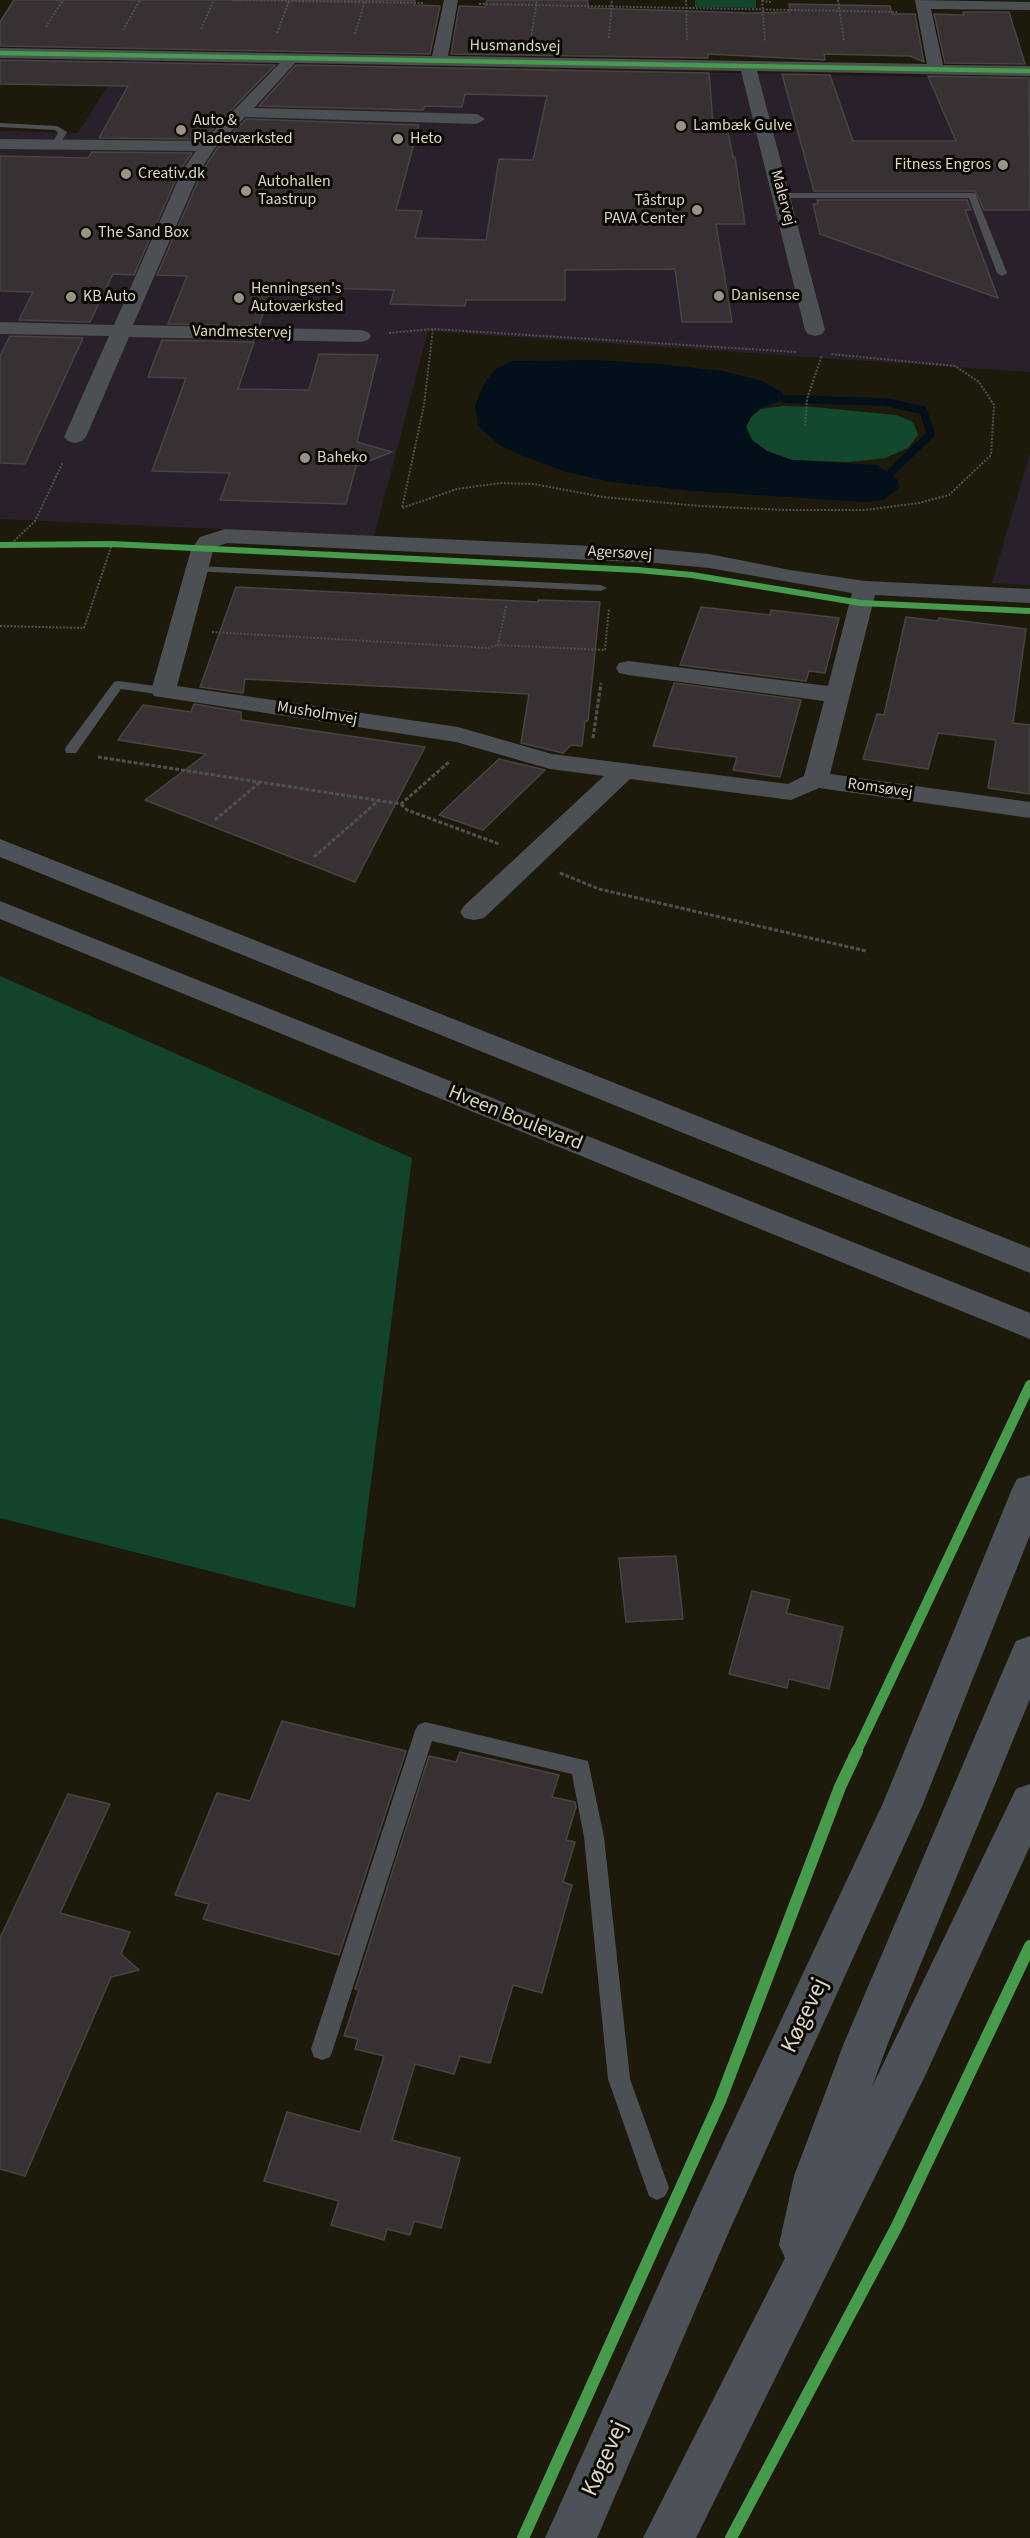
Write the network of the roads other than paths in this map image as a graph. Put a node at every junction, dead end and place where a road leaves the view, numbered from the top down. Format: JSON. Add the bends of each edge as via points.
{"nodes":[{"id":1,"x":451,"y":2,"type":"edge"},
{"id":2,"x":923,"y":6,"type":"edge"},
{"id":3,"x":1030,"y":6,"type":"edge"},
{"id":4,"x":0,"y":52,"type":"edge"},
{"id":5,"x":290,"y":58,"type":"junction"},
{"id":6,"x":439,"y":60,"type":"junction"},
{"id":7,"x":748,"y":66,"type":"junction"},
{"id":8,"x":936,"y":69,"type":"junction"},
{"id":9,"x":1030,"y":71,"type":"edge"},
{"id":10,"x":240,"y":112,"type":"junction"},
{"id":11,"x":477,"y":119,"type":"dead end"},
{"id":12,"x":0,"y":125,"type":"edge"},
{"id":13,"x":0,"y":144,"type":"edge"},
{"id":14,"x":56,"y":144,"type":"junction"},
{"id":15,"x":208,"y":146,"type":"junction"},
{"id":16,"x":782,"y":196,"type":"junction"},
{"id":17,"x":1002,"y":273,"type":"dead end"},
{"id":18,"x":0,"y":328,"type":"edge"},
{"id":19,"x":815,"y":330,"type":"road end"},
{"id":20,"x":122,"y":331,"type":"junction"},
{"id":21,"x":361,"y":336,"type":"road end"},
{"id":22,"x":75,"y":437,"type":"road end"},
{"id":23,"x":196,"y":569,"type":"junction"},
{"id":24,"x":601,"y":588,"type":"road end"},
{"id":25,"x":865,"y":588,"type":"junction"},
{"id":26,"x":1030,"y":596,"type":"edge"},
{"id":27,"x":621,"y":670,"type":"road end"},
{"id":28,"x":163,"y":691,"type":"junction"},
{"id":29,"x":837,"y":695,"type":"junction"},
{"id":30,"x":71,"y":750,"type":"road end"},
{"id":31,"x":624,"y":771,"type":"junction"},
{"id":32,"x":816,"y":780,"type":"junction"},
{"id":33,"x":1030,"y":810,"type":"edge"},
{"id":34,"x":0,"y":847,"type":"edge"},
{"id":35,"x":0,"y":909,"type":"edge"},
{"id":36,"x":474,"y":912,"type":"dead end"},
{"id":37,"x":1030,"y":1261,"type":"edge"},
{"id":38,"x":1030,"y":1327,"type":"edge"},
{"id":39,"x":1030,"y":1489,"type":"edge"},
{"id":40,"x":1030,"y":1652,"type":"edge"},
{"id":41,"x":1030,"y":1802,"type":"edge"},
{"id":42,"x":322,"y":2049,"type":"dead end"},
{"id":43,"x":657,"y":2188,"type":"dead end"},
{"id":44,"x":795,"y":2285,"type":"junction"},
{"id":45,"x":571,"y":2538,"type":"edge"},
{"id":46,"x":669,"y":2538,"type":"edge"}],
"edges":[{"from":1,"to":6,"type":"street"},
{"from":2,"to":3,"type":"street"},
{"from":2,"to":8,"type":"street"},
{"from":4,"to":5,"type":"street","name":"Husmandsvej"},
{"from":5,"to":6,"type":"street","name":"Husmandsvej"},
{"from":5,"to":10,"type":"street"},
{"from":6,"to":7,"type":"street","name":"Husmandsvej"},
{"from":7,"to":8,"type":"street","name":"Husmandsvej"},
{"from":7,"to":16,"type":"street","name":"Malervej"},
{"from":8,"to":9,"type":"street","name":"Husmandsvej"},
{"from":10,"to":11,"type":"street"},
{"from":10,"to":15,"type":"street"},
{"from":12,"to":14,"type":"lane","via":[[57,128],[63,132]]},
{"from":13,"to":14,"type":"street"},
{"from":14,"to":15,"type":"street"},
{"from":15,"to":20,"type":"street","via":[[191,171]]},
{"from":16,"to":17,"type":"lane","via":[[972,195]]},
{"from":16,"to":19,"type":"street","name":"Malervej"},
{"from":18,"to":20,"type":"street","name":"Vandmestervej"},
{"from":20,"to":21,"type":"street","name":"Vandmestervej"},
{"from":20,"to":22,"type":"street"},
{"from":23,"to":24,"type":"lane"},
{"from":23,"to":25,"type":"street","name":"Agersøvej","via":[[208,542],[225,536],[656,556],[709,561]]},
{"from":23,"to":28,"type":"street"},
{"from":25,"to":26,"type":"street","name":"Agersøvej"},
{"from":25,"to":29,"type":"street"},
{"from":27,"to":29,"type":"street"},
{"from":28,"to":30,"type":"lane","via":[[118,685]]},
{"from":28,"to":31,"type":"street","name":"Musholmvej","via":[[458,735],[550,761]]},
{"from":29,"to":32,"type":"street"},
{"from":31,"to":32,"type":"street","name":"Musholmvej","via":[[790,792]]},
{"from":31,"to":36,"type":"street"},
{"from":32,"to":33,"type":"street","name":"Romsøvej"},
{"from":34,"to":37,"type":"main road"},
{"from":35,"to":38,"type":"main road","name":"Hveen Boulevard"},
{"from":39,"to":45,"type":"main road","name":"Køgevej","via":[[903,1804],[715,2211]]},
{"from":40,"to":44,"type":"main road","via":[[866,2043],[817,2176]]},
{"from":41,"to":44,"type":"main road","via":[[909,2061]]},
{"from":42,"to":43,"type":"lane","via":[[425,1731],[581,1767],[594,1837],[619,2079]]},
{"from":44,"to":46,"type":"main road"}]}
